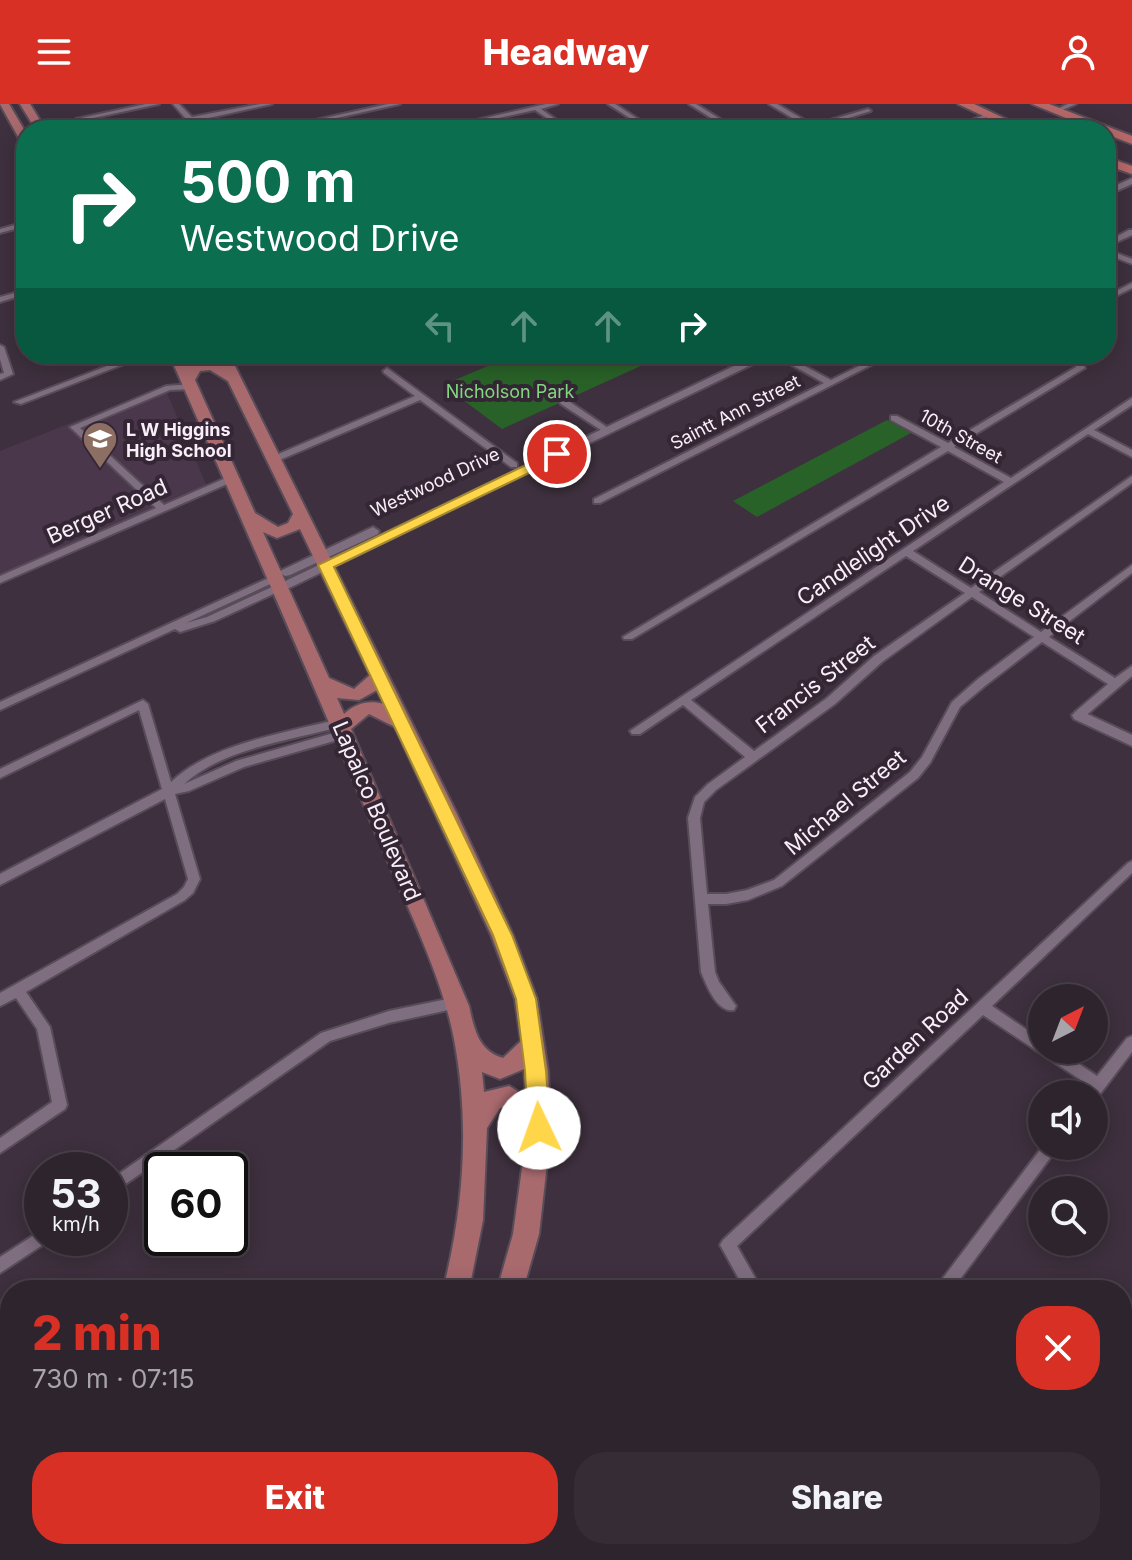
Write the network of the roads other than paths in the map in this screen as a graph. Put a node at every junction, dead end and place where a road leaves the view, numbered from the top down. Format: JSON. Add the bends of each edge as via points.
{"nodes":[{"id":1,"x":4,"y":104,"type":"edge"},
{"id":2,"x":156,"y":104,"type":"edge"},
{"id":3,"x":176,"y":104,"type":"edge"},
{"id":4,"x":269,"y":104,"type":"edge"},
{"id":5,"x":397,"y":104,"type":"edge"},
{"id":6,"x":555,"y":104,"type":"edge"},
{"id":7,"x":611,"y":104,"type":"edge"},
{"id":8,"x":692,"y":104,"type":"edge"},
{"id":9,"x":772,"y":104,"type":"edge"},
{"id":10,"x":854,"y":104,"type":"edge"},
{"id":11,"x":964,"y":104,"type":"edge"},
{"id":12,"x":1038,"y":104,"type":"edge"},
{"id":13,"x":1073,"y":104,"type":"edge"},
{"id":14,"x":536,"y":108,"type":"junction"},
{"id":15,"x":1056,"y":111,"type":"junction"},
{"id":16,"x":989,"y":115,"type":"junction"},
{"id":17,"x":11,"y":116,"type":"junction"},
{"id":18,"x":79,"y":119,"type":"dead end"},
{"id":19,"x":18,"y":120,"type":"edge"},
{"id":20,"x":191,"y":120,"type":"joint"},
{"id":21,"x":321,"y":120,"type":"edge"},
{"id":22,"x":483,"y":120,"type":"edge"},
{"id":23,"x":553,"y":120,"type":"edge"},
{"id":24,"x":636,"y":120,"type":"edge"},
{"id":25,"x":718,"y":120,"type":"edge"},
{"id":26,"x":800,"y":120,"type":"edge"},
{"id":27,"x":836,"y":120,"type":"edge"},
{"id":28,"x":975,"y":120,"type":"edge"},
{"id":29,"x":1000,"y":120,"type":"edge"},
{"id":30,"x":1080,"y":120,"type":"edge"},
{"id":31,"x":16,"y":124,"type":"edge"},
{"id":32,"x":0,"y":347,"type":"edge"},
{"id":33,"x":119,"y":364,"type":"edge"},
{"id":34,"x":181,"y":364,"type":"edge"},
{"id":35,"x":227,"y":364,"type":"edge"},
{"id":36,"x":726,"y":364,"type":"edge"},
{"id":37,"x":745,"y":364,"type":"edge"},
{"id":38,"x":795,"y":364,"type":"edge"},
{"id":39,"x":869,"y":364,"type":"edge"},
{"id":40,"x":1078,"y":364,"type":"edge"},
{"id":41,"x":387,"y":371,"type":"dead end"},
{"id":42,"x":5,"y":375,"type":"edge"},
{"id":43,"x":233,"y":378,"type":"junction"},
{"id":44,"x":190,"y":383,"type":"junction"},
{"id":45,"x":830,"y":383,"type":"junction"},
{"id":46,"x":421,"y":396,"type":"junction"},
{"id":47,"x":1132,"y":401,"type":"edge"},
{"id":48,"x":18,"y":402,"type":"dead end"},
{"id":49,"x":564,"y":402,"type":"dead end"},
{"id":50,"x":894,"y":418,"type":"dead end"},
{"id":51,"x":602,"y":427,"type":"junction"},
{"id":52,"x":1088,"y":431,"type":"junction"},
{"id":53,"x":947,"y":447,"type":"junction"},
{"id":54,"x":1132,"y":454,"type":"edge"},
{"id":55,"x":272,"y":460,"type":"junction"},
{"id":56,"x":514,"y":465,"type":"junction"},
{"id":57,"x":231,"y":479,"type":"junction"},
{"id":58,"x":1132,"y":479,"type":"edge"},
{"id":59,"x":1012,"y":482,"type":"junction"},
{"id":60,"x":597,"y":501,"type":"dead end"},
{"id":61,"x":163,"y":509,"type":"junction"},
{"id":62,"x":246,"y":513,"type":"junction"},
{"id":63,"x":300,"y":515,"type":"junction"},
{"id":64,"x":906,"y":551,"type":"junction"},
{"id":65,"x":323,"y":560,"type":"junction"},
{"id":66,"x":1132,"y":568,"type":"edge"},
{"id":67,"x":0,"y":580,"type":"edge"},
{"id":68,"x":277,"y":582,"type":"junction"},
{"id":69,"x":972,"y":593,"type":"junction"},
{"id":70,"x":628,"y":637,"type":"dead end"},
{"id":71,"x":1042,"y":637,"type":"junction"},
{"id":72,"x":1132,"y":670,"type":"edge"},
{"id":73,"x":379,"y":677,"type":"junction"},
{"id":74,"x":322,"y":682,"type":"junction"},
{"id":75,"x":1116,"y":684,"type":"junction"},
{"id":76,"x":684,"y":700,"type":"junction"},
{"id":77,"x":0,"y":706,"type":"edge"},
{"id":78,"x":1079,"y":715,"type":"joint"},
{"id":79,"x":400,"y":722,"type":"junction"},
{"id":80,"x":341,"y":728,"type":"junction"},
{"id":81,"x":636,"y":731,"type":"dead end"},
{"id":82,"x":1132,"y":741,"type":"edge"},
{"id":83,"x":753,"y":757,"type":"junction"},
{"id":84,"x":0,"y":774,"type":"edge"},
{"id":85,"x":169,"y":791,"type":"junction"},
{"id":86,"x":1132,"y":866,"type":"edge"},
{"id":87,"x":0,"y":880,"type":"edge"},
{"id":88,"x":701,"y":899,"type":"junction"},
{"id":89,"x":18,"y":990,"type":"junction"},
{"id":90,"x":0,"y":1000,"type":"edge"},
{"id":91,"x":457,"y":1003,"type":"junction"},
{"id":92,"x":729,"y":1006,"type":"dead end"},
{"id":93,"x":982,"y":1007,"type":"junction"},
{"id":94,"x":1028,"y":1038,"type":"edge"},
{"id":95,"x":1132,"y":1042,"type":"edge"},
{"id":96,"x":466,"y":1043,"type":"junction"},
{"id":97,"x":532,"y":1044,"type":"junction"},
{"id":98,"x":1065,"y":1064,"type":"edge"},
{"id":99,"x":1085,"y":1080,"type":"edge"},
{"id":100,"x":1103,"y":1080,"type":"edge"},
{"id":101,"x":475,"y":1126,"type":"junction"},
{"id":102,"x":0,"y":1146,"type":"edge"},
{"id":103,"x":537,"y":1146,"type":"junction"},
{"id":104,"x":1041,"y":1160,"type":"edge"},
{"id":105,"x":128,"y":1175,"type":"edge"},
{"id":106,"x":24,"y":1249,"type":"edge"},
{"id":107,"x":0,"y":1266,"type":"edge"},
{"id":108,"x":459,"y":1280,"type":"edge"},
{"id":109,"x":513,"y":1280,"type":"edge"},
{"id":110,"x":748,"y":1280,"type":"edge"},
{"id":111,"x":950,"y":1280,"type":"edge"}],
"edges":[{"from":1,"to":17,"type":"main road"},
{"from":2,"to":18,"type":"street"},
{"from":3,"to":20,"type":"street"},
{"from":4,"to":20,"type":"street"},
{"from":5,"to":21,"type":"street"},
{"from":6,"to":14,"type":"street"},
{"from":7,"to":24,"type":"street"},
{"from":8,"to":25,"type":"street"},
{"from":9,"to":26,"type":"street"},
{"from":10,"to":27,"type":"street","via":[[868,111]]},
{"from":11,"to":16,"type":"highway"},
{"from":12,"to":15,"type":"highway"},
{"from":13,"to":15,"type":"street"},
{"from":14,"to":22,"type":"street"},
{"from":14,"to":23,"type":"street"},
{"from":15,"to":30,"type":"highway"},
{"from":16,"to":28,"type":"street"},
{"from":16,"to":29,"type":"highway"},
{"from":17,"to":19,"type":"main road"},
{"from":17,"to":31,"type":"main road"},
{"from":32,"to":42,"type":"street"},
{"from":33,"to":48,"type":"street"},
{"from":34,"to":44,"type":"main road","name":"Lapalco Boulevard"},
{"from":35,"to":43,"type":"main road"},
{"from":36,"to":51,"type":"street","name":"Westwood Drive"},
{"from":37,"to":51,"type":"street","name":"Westwood Drive"},
{"from":38,"to":45,"type":"street"},
{"from":39,"to":45,"type":"street","name":"Saintt Ann Street"},
{"from":40,"to":53,"type":"street","via":[[1079,370]]},
{"from":41,"to":46,"type":"street"},
{"from":43,"to":44,"type":"main road","via":[[207,364],[195,367]]},
{"from":43,"to":55,"type":"main road"},
{"from":44,"to":57,"type":"main road","name":"Lapalco Boulevard"},
{"from":44,"to":61,"type":"street","via":[[74,427]]},
{"from":45,"to":60,"type":"street","name":"Saintt Ann Street"},
{"from":46,"to":55,"type":"street"},
{"from":46,"to":56,"type":"street"},
{"from":47,"to":52,"type":"street","name":"Candlelight Drive"},
{"from":49,"to":51,"type":"street"},
{"from":50,"to":53,"type":"street","name":"10th Street"},
{"from":51,"to":56,"type":"street","name":"Westwood Drive"},
{"from":51,"to":65,"type":"street","name":"Westwood Drive"},
{"from":52,"to":54,"type":"street"},
{"from":52,"to":59,"type":"street","name":"Candlelight Drive"},
{"from":53,"to":59,"type":"street","name":"10th Street"},
{"from":53,"to":70,"type":"street"},
{"from":55,"to":63,"type":"main road"},
{"from":56,"to":65,"type":"street","name":"Westwood Drive"},
{"from":57,"to":61,"type":"street","name":"Berger Road"},
{"from":57,"to":62,"type":"main road","name":"Lapalco Boulevard"},
{"from":58,"to":69,"type":"street","name":"Francis Street"},
{"from":59,"to":64,"type":"street","name":"Candlelight Drive"},
{"from":61,"to":67,"type":"street","name":"Berger Road"},
{"from":62,"to":63,"type":"main road","via":[[277,533],[294,526]]},
{"from":62,"to":68,"type":"main road","name":"Lapalco Boulevard"},
{"from":63,"to":65,"type":"main road"},
{"from":64,"to":69,"type":"street","name":"Drange Street"},
{"from":64,"to":76,"type":"street","name":"Candlelight Drive"},
{"from":65,"to":68,"type":"street","name":"Westwood Drive"},
{"from":65,"to":73,"type":"main road"},
{"from":66,"to":71,"type":"street","name":"Michael Street"},
{"from":68,"to":74,"type":"main road","name":"Lapalco Boulevard"},
{"from":68,"to":77,"type":"street","name":"Westwood Drive","via":[[211,619],[138,642]]},
{"from":69,"to":71,"type":"street","name":"Drange Street"},
{"from":69,"to":83,"type":"street","name":"Francis Street"},
{"from":71,"to":75,"type":"street","name":"Drange Street"},
{"from":71,"to":88,"type":"street","name":"Michael Street","via":[[956,705],[926,760],[898,790],[792,873],[748,895]]},
{"from":72,"to":75,"type":"street"},
{"from":73,"to":74,"type":"main road","via":[[358,695],[344,695]]},
{"from":73,"to":79,"type":"main road"},
{"from":74,"to":80,"type":"main road","name":"Lapalco Boulevard"},
{"from":75,"to":78,"type":"street"},
{"from":76,"to":81,"type":"street","name":"Candlelight Drive"},
{"from":76,"to":83,"type":"street"},
{"from":78,"to":82,"type":"street"},
{"from":79,"to":80,"type":"main road","via":[[367,707]]},
{"from":79,"to":97,"type":"main road","via":[[502,935],[526,999]]},
{"from":80,"to":85,"type":"street"},
{"from":80,"to":91,"type":"main road","name":"Lapalco Boulevard"},
{"from":83,"to":88,"type":"street","name":"Francis Street","via":[[704,793],[695,808]]},
{"from":84,"to":85,"type":"street","via":[[143,704]]},
{"from":85,"to":87,"type":"street"},
{"from":85,"to":89,"type":"street","via":[[194,874],[192,886]]},
{"from":86,"to":93,"type":"street","name":"Garden Road"},
{"from":88,"to":92,"type":"street","name":"Francis Street","via":[[708,972]]},
{"from":89,"to":90,"type":"street"},
{"from":89,"to":102,"type":"street","via":[[43,1027],[60,1105]]},
{"from":91,"to":96,"type":"main road","name":"Lapalco Boulevard"},
{"from":91,"to":105,"type":"street","via":[[326,1037]]},
{"from":93,"to":94,"type":"street"},
{"from":93,"to":110,"type":"street","name":"Garden Road","via":[[728,1245]]},
{"from":95,"to":100,"type":"street"},
{"from":96,"to":97,"type":"main road","via":[[500,1071],[509,1069]]},
{"from":96,"to":101,"type":"main road","name":"Lapalco Boulevard"},
{"from":97,"to":103,"type":"main road"},
{"from":98,"to":99,"type":"street"},
{"from":101,"to":103,"type":"main road","via":[[493,1099],[509,1096]]},
{"from":101,"to":108,"type":"main road","name":"Lapalco Boulevard","via":[[471,1210]]},
{"from":103,"to":109,"type":"main road","via":[[526,1234]]},
{"from":104,"to":111,"type":"street"},
{"from":106,"to":107,"type":"street"}]}
